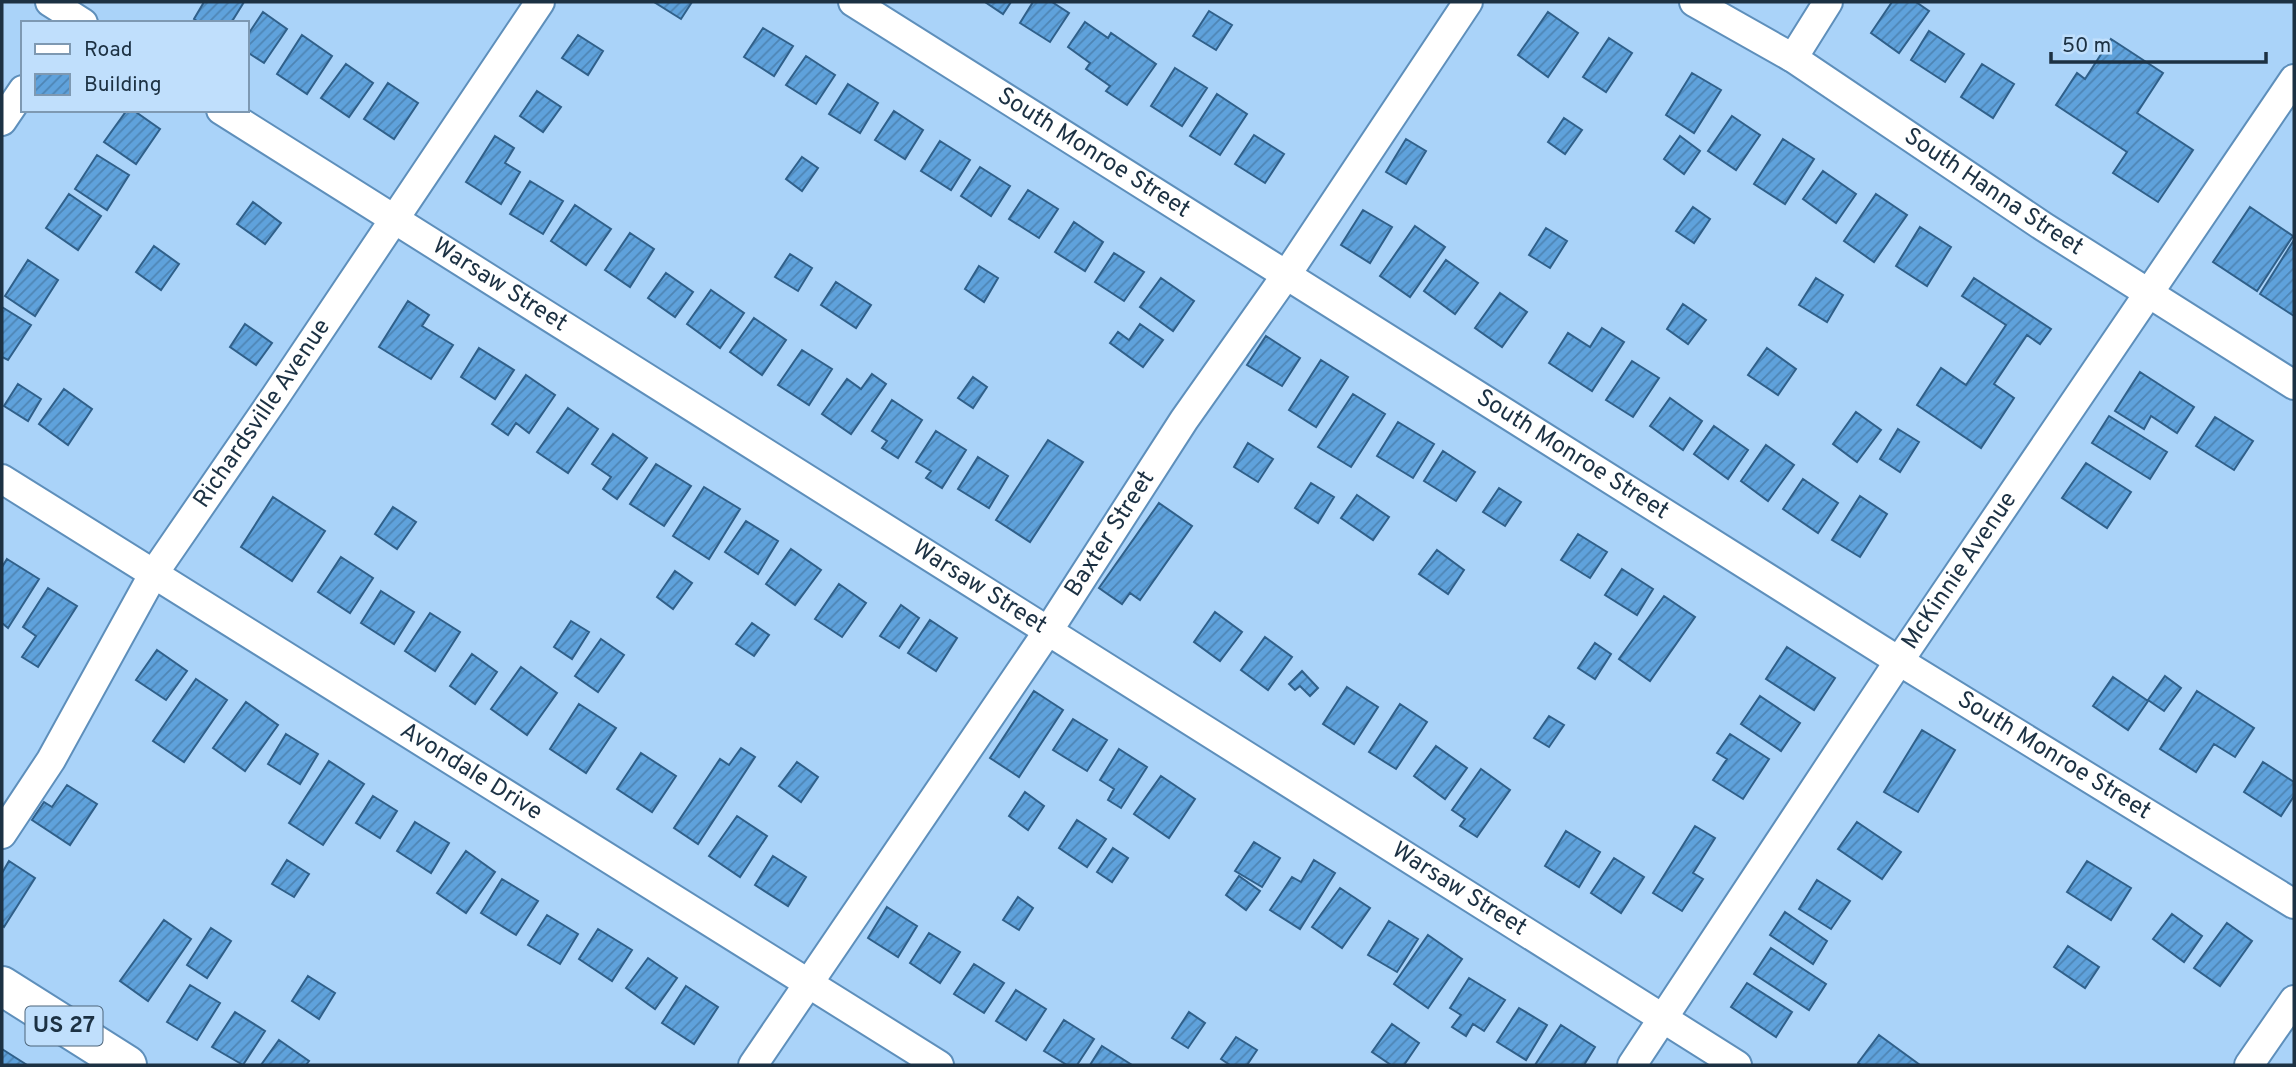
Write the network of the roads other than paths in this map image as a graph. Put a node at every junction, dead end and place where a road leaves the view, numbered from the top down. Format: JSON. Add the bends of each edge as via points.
{"nodes":[{"id":1,"x":540,"y":2,"type":"edge"},
{"id":2,"x":853,"y":2,"type":"edge"},
{"id":3,"x":1468,"y":2,"type":"edge"},
{"id":4,"x":1694,"y":2,"type":"edge"},
{"id":5,"x":1828,"y":2,"type":"edge"},
{"id":6,"x":1793,"y":58,"type":"junction"},
{"id":7,"x":2294,"y":79,"type":"edge"},
{"id":8,"x":21,"y":93,"type":"edge"},
{"id":9,"x":224,"y":112,"type":"edge"},
{"id":10,"x":2,"y":121,"type":"edge"},
{"id":11,"x":393,"y":219,"type":"junction"},
{"id":12,"x":1287,"y":274,"type":"junction"},
{"id":13,"x":2149,"y":293,"type":"junction"},
{"id":14,"x":2294,"y":385,"type":"edge"},
{"id":15,"x":2,"y":479,"type":"edge"},
{"id":16,"x":154,"y":573,"type":"junction"},
{"id":17,"x":1048,"y":631,"type":"junction"},
{"id":18,"x":1899,"y":662,"type":"junction"},
{"id":19,"x":2,"y":834,"type":"edge"},
{"id":20,"x":2294,"y":904,"type":"edge"},
{"id":21,"x":809,"y":983,"type":"junction"},
{"id":22,"x":2,"y":986,"type":"edge"},
{"id":23,"x":2294,"y":999,"type":"edge"},
{"id":24,"x":1663,"y":1019,"type":"junction"},
{"id":25,"x":127,"y":1065,"type":"edge"},
{"id":26,"x":753,"y":1065,"type":"edge"},
{"id":27,"x":939,"y":1065,"type":"edge"},
{"id":28,"x":1632,"y":1065,"type":"edge"},
{"id":29,"x":1737,"y":1065,"type":"edge"},
{"id":30,"x":2249,"y":1065,"type":"edge"}],
"edges":[{"from":1,"to":11,"type":"street","name":"Richardsville Avenue"},
{"from":2,"to":12,"type":"street","name":"South Monroe Street"},
{"from":3,"to":12,"type":"street","name":"Baxter Street"},
{"from":4,"to":6,"type":"street","name":"South Hanna Street"},
{"from":5,"to":6,"type":"street"},
{"from":6,"to":13,"type":"street","name":"South Hanna Street"},
{"from":7,"to":13,"type":"street","name":"McKinnie Avenue"},
{"from":8,"to":10,"type":"street"},
{"from":9,"to":11,"type":"street","name":"Warsaw Street"},
{"from":11,"to":16,"type":"street","name":"Richardsville Avenue"},
{"from":11,"to":17,"type":"street","name":"Warsaw Street"},
{"from":12,"to":17,"type":"street","name":"Baxter Street","via":[[1184,420]]},
{"from":12,"to":18,"type":"street","name":"South Monroe Street"},
{"from":13,"to":14,"type":"street","name":"South Hanna Street"},
{"from":13,"to":18,"type":"street","name":"McKinnie Avenue"},
{"from":15,"to":16,"type":"street","name":"Avondale Drive"},
{"from":16,"to":19,"type":"street","name":"Richardsville Avenue","via":[[51,760]]},
{"from":16,"to":21,"type":"street","name":"Avondale Drive"},
{"from":17,"to":21,"type":"street","name":"Baxter Street"},
{"from":17,"to":24,"type":"street","name":"Warsaw Street"},
{"from":18,"to":20,"type":"street","name":"South Monroe Street"},
{"from":18,"to":24,"type":"street","name":"McKinnie Avenue"},
{"from":21,"to":26,"type":"street","name":"Baxter Street"},
{"from":21,"to":27,"type":"street","name":"Avondale Drive"},
{"from":22,"to":25,"type":"highway","number":"US 27"},
{"from":23,"to":30,"type":"street"},
{"from":24,"to":28,"type":"street","name":"McKinnie Avenue"},
{"from":24,"to":29,"type":"street","name":"Warsaw Street"}]}
